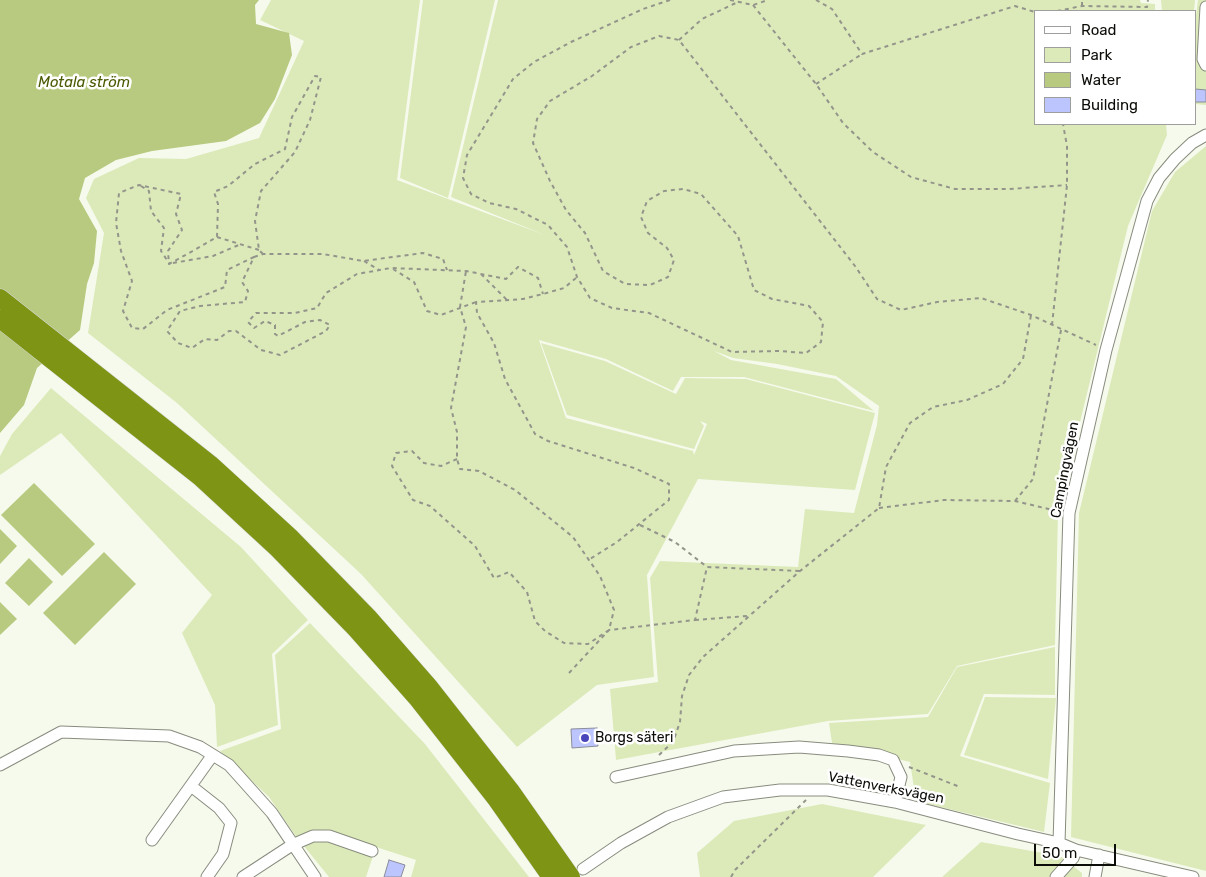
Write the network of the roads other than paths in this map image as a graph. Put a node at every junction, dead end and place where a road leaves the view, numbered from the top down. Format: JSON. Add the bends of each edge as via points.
{"nodes":[{"id":1,"x":1206,"y":7,"type":"edge"},
{"id":2,"x":1206,"y":65,"type":"edge"},
{"id":3,"x":1206,"y":135,"type":"edge"},
{"id":4,"x":0,"y":298,"type":"edge"},
{"id":5,"x":0,"y":319,"type":"edge"},
{"id":6,"x":79,"y":371,"type":"junction"},
{"id":7,"x":212,"y":756,"type":"junction"},
{"id":8,"x":0,"y":764,"type":"edge"},
{"id":9,"x":616,"y":777,"type":"dead end"},
{"id":10,"x":191,"y":786,"type":"junction"},
{"id":11,"x":895,"y":802,"type":"junction"},
{"id":12,"x":152,"y":840,"type":"dead end"},
{"id":13,"x":1060,"y":843,"type":"junction"},
{"id":14,"x":292,"y":845,"type":"junction"},
{"id":15,"x":1076,"y":850,"type":"junction"},
{"id":16,"x":372,"y":851,"type":"dead end"},
{"id":17,"x":1099,"y":855,"type":"junction"},
{"id":18,"x":577,"y":873,"type":"edge"},
{"id":19,"x":207,"y":877,"type":"edge"},
{"id":20,"x":243,"y":877,"type":"edge"},
{"id":21,"x":315,"y":877,"type":"edge"},
{"id":22,"x":551,"y":877,"type":"edge"},
{"id":23,"x":1056,"y":877,"type":"edge"},
{"id":24,"x":1095,"y":877,"type":"edge"},
{"id":25,"x":1193,"y":877,"type":"edge"}],
"edges":[{"from":1,"to":2,"type":"street","via":[[1203,59]]},
{"from":3,"to":13,"type":"street","name":"Campingvägen","via":[[1175,159],[1159,178],[1147,201],[1106,350],[1069,513]]},
{"from":4,"to":6,"type":"highway"},
{"from":5,"to":6,"type":"highway"},
{"from":6,"to":18,"type":"highway","via":[[210,464],[291,538],[368,617],[472,740]]},
{"from":6,"to":22,"type":"highway","via":[[278,549],[356,628],[460,751]]},
{"from":7,"to":8,"type":"street","via":[[169,736],[61,732]]},
{"from":7,"to":10,"type":"street"},
{"from":7,"to":14,"type":"street","via":[[229,765],[272,813]]},
{"from":9,"to":11,"type":"street","via":[[734,751],[799,747],[879,755],[893,760],[901,777]]},
{"from":10,"to":12,"type":"street"},
{"from":10,"to":19,"type":"street","via":[[219,808],[231,823],[223,854]]},
{"from":11,"to":13,"type":"street","name":"Vattenverksvägen"},
{"from":11,"to":18,"type":"street","name":"Vattenverksvägen","via":[[817,790],[780,790],[723,797],[668,817]]},
{"from":13,"to":15,"type":"street","name":"Vattenverksvägen"},
{"from":14,"to":16,"type":"street","via":[[305,838],[329,836]]},
{"from":14,"to":20,"type":"street"},
{"from":14,"to":21,"type":"street"},
{"from":15,"to":17,"type":"street","name":"Vattenverksvägen"},
{"from":15,"to":23,"type":"street"},
{"from":17,"to":24,"type":"street"},
{"from":17,"to":25,"type":"street","name":"Vattenverksvägen"}]}
